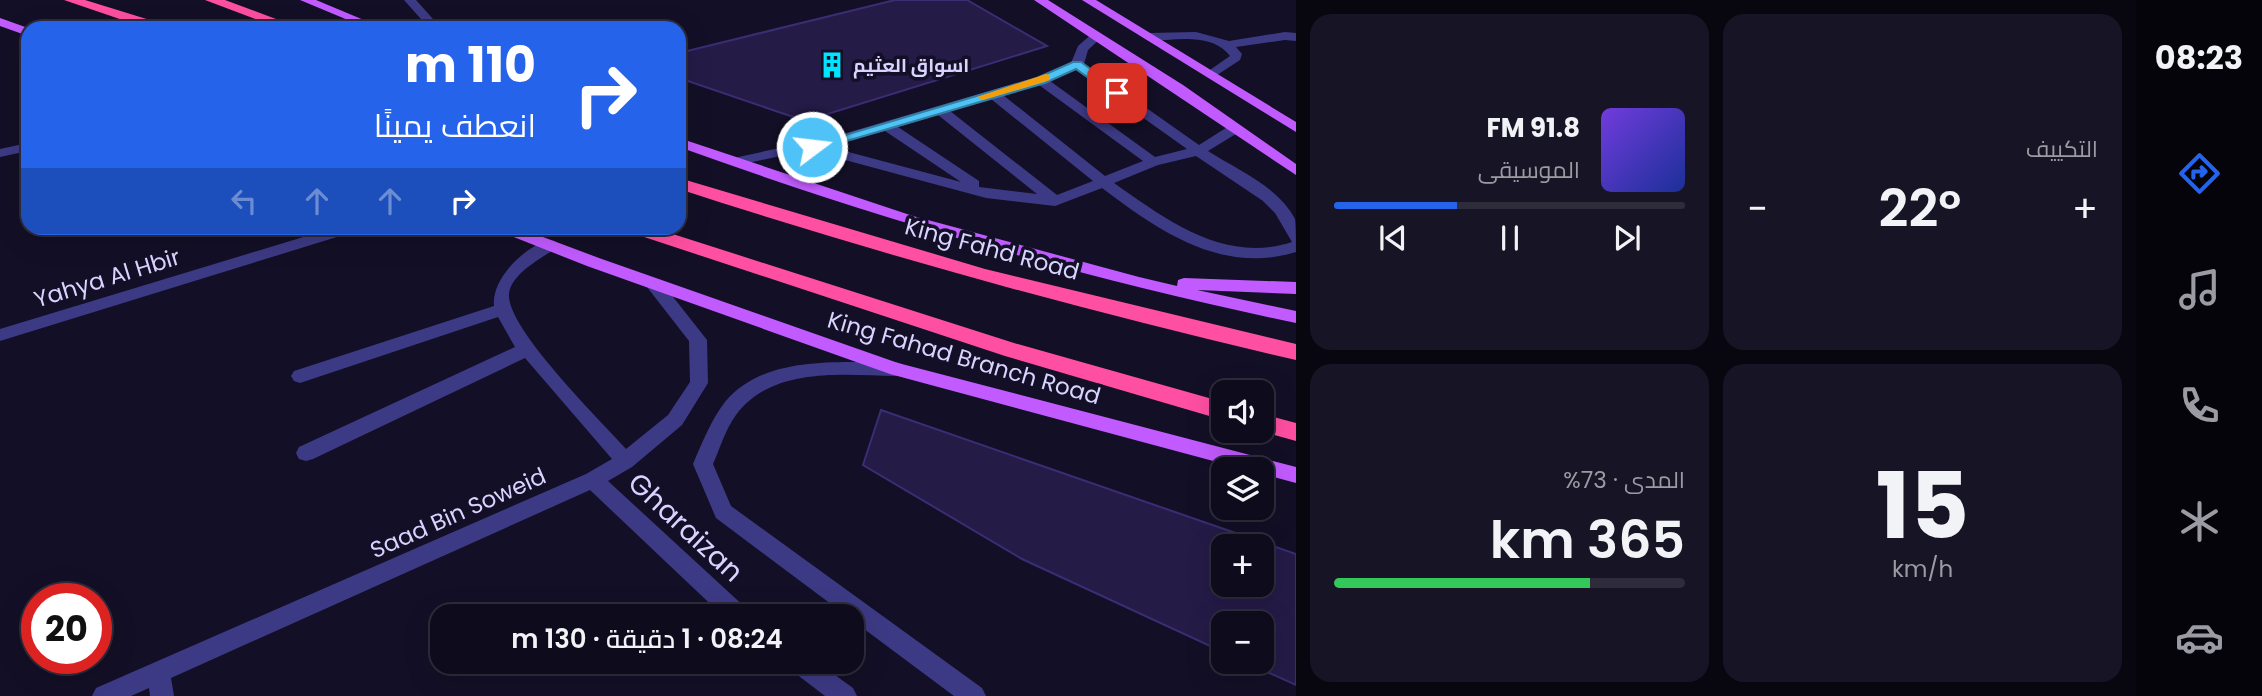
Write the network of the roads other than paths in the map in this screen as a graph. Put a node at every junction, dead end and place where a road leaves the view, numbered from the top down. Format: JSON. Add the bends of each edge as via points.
{"nodes":[{"id":1,"x":71,"y":0,"type":"edge"},
{"id":2,"x":212,"y":0,"type":"edge"},
{"id":3,"x":306,"y":0,"type":"edge"},
{"id":4,"x":410,"y":0,"type":"edge"},
{"id":5,"x":1041,"y":0,"type":"edge"},
{"id":6,"x":1088,"y":0,"type":"edge"},
{"id":7,"x":323,"y":3,"type":"edge"},
{"id":8,"x":139,"y":21,"type":"edge"},
{"id":9,"x":273,"y":21,"type":"edge"},
{"id":10,"x":362,"y":21,"type":"edge"},
{"id":11,"x":429,"y":21,"type":"edge"},
{"id":12,"x":0,"y":22,"type":"edge"},
{"id":13,"x":21,"y":30,"type":"edge"},
{"id":14,"x":1097,"y":36,"type":"junction"},
{"id":15,"x":1149,"y":37,"type":"junction"},
{"id":16,"x":1296,"y":37,"type":"edge"},
{"id":17,"x":1227,"y":45,"type":"junction"},
{"id":18,"x":1077,"y":65,"type":"junction"},
{"id":19,"x":1211,"y":75,"type":"junction"},
{"id":20,"x":1041,"y":80,"type":"junction"},
{"id":21,"x":993,"y":94,"type":"junction"},
{"id":22,"x":939,"y":109,"type":"junction"},
{"id":23,"x":887,"y":126,"type":"junction"},
{"id":24,"x":1296,"y":128,"type":"edge"},
{"id":25,"x":1234,"y":129,"type":"junction"},
{"id":26,"x":686,"y":146,"type":"edge"},
{"id":27,"x":812,"y":147,"type":"junction"},
{"id":28,"x":21,"y":148,"type":"edge"},
{"id":29,"x":1198,"y":151,"type":"junction"},
{"id":30,"x":0,"y":153,"type":"edge"},
{"id":31,"x":734,"y":162,"type":"junction"},
{"id":32,"x":1153,"y":162,"type":"junction"},
{"id":33,"x":1296,"y":171,"type":"edge"},
{"id":34,"x":1106,"y":182,"type":"junction"},
{"id":35,"x":686,"y":185,"type":"edge"},
{"id":36,"x":986,"y":193,"type":"junction"},
{"id":37,"x":1055,"y":201,"type":"junction"},
{"id":38,"x":325,"y":235,"type":"edge"},
{"id":39,"x":524,"y":235,"type":"edge"},
{"id":40,"x":657,"y":235,"type":"edge"},
{"id":41,"x":1296,"y":238,"type":"edge"},
{"id":42,"x":549,"y":245,"type":"junction"},
{"id":43,"x":1296,"y":246,"type":"edge"},
{"id":44,"x":1124,"y":278,"type":"junction"},
{"id":45,"x":653,"y":284,"type":"junction"},
{"id":46,"x":1296,"y":288,"type":"edge"},
{"id":47,"x":503,"y":309,"type":"junction"},
{"id":48,"x":1296,"y":317,"type":"edge"},
{"id":49,"x":0,"y":335,"type":"edge"},
{"id":50,"x":527,"y":349,"type":"junction"},
{"id":51,"x":1296,"y":352,"type":"edge"},
{"id":52,"x":897,"y":369,"type":"junction"},
{"id":53,"x":300,"y":376,"type":"dead end"},
{"id":54,"x":1211,"y":408,"type":"edge"},
{"id":55,"x":1274,"y":426,"type":"edge"},
{"id":56,"x":1296,"y":432,"type":"edge"},
{"id":57,"x":306,"y":453,"type":"dead end"},
{"id":58,"x":1229,"y":457,"type":"edge"},
{"id":59,"x":625,"y":461,"type":"junction"},
{"id":60,"x":1274,"y":469,"type":"edge"},
{"id":61,"x":1296,"y":475,"type":"edge"},
{"id":62,"x":1274,"y":476,"type":"edge"},
{"id":63,"x":593,"y":480,"type":"junction"},
{"id":64,"x":1296,"y":485,"type":"edge"},
{"id":65,"x":726,"y":604,"type":"edge"},
{"id":66,"x":158,"y":672,"type":"junction"},
{"id":67,"x":815,"y":674,"type":"edge"},
{"id":68,"x":104,"y":696,"type":"edge"},
{"id":69,"x":162,"y":696,"type":"edge"},
{"id":70,"x":845,"y":696,"type":"edge"},
{"id":71,"x":974,"y":696,"type":"edge"}],
"edges":[{"from":1,"to":8,"type":"highway"},
{"from":2,"to":9,"type":"highway"},
{"from":3,"to":7,"type":"main road"},
{"from":4,"to":11,"type":"street"},
{"from":5,"to":14,"type":"main road"},
{"from":6,"to":15,"type":"main road"},
{"from":7,"to":10,"type":"main road"},
{"from":12,"to":13,"type":"main road"},
{"from":14,"to":18,"type":"street","via":[[1082,50]]},
{"from":14,"to":25,"type":"main road"},
{"from":15,"to":17,"type":"street","via":[[1209,37]]},
{"from":15,"to":19,"type":"main road"},
{"from":16,"to":17,"type":"street"},
{"from":17,"to":19,"type":"street","via":[[1236,57]]},
{"from":18,"to":20,"type":"street"},
{"from":18,"to":29,"type":"street"},
{"from":19,"to":24,"type":"main road"},
{"from":20,"to":21,"type":"street"},
{"from":20,"to":32,"type":"street"},
{"from":21,"to":22,"type":"street"},
{"from":21,"to":34,"type":"street"},
{"from":22,"to":23,"type":"street"},
{"from":22,"to":37,"type":"street"},
{"from":23,"to":27,"type":"street"},
{"from":23,"to":36,"type":"street"},
{"from":25,"to":29,"type":"street"},
{"from":25,"to":33,"type":"main road"},
{"from":26,"to":31,"type":"main road"},
{"from":27,"to":31,"type":"street"},
{"from":27,"to":36,"type":"street"},
{"from":28,"to":30,"type":"street"},
{"from":29,"to":32,"type":"street"},
{"from":29,"to":41,"type":"street","via":[[1244,179],[1282,212]]},
{"from":31,"to":44,"type":"main road","via":[[974,240]]},
{"from":32,"to":34,"type":"street"},
{"from":34,"to":37,"type":"street"},
{"from":34,"to":43,"type":"street","via":[[1206,243],[1239,254],[1272,254]]},
{"from":35,"to":51,"type":"highway","name":"King Fahd Road","via":[[953,267],[1154,321]]},
{"from":36,"to":37,"type":"street"},
{"from":38,"to":49,"type":"street","name":"Yahya Al Hbir"},
{"from":39,"to":42,"type":"main road","name":"King Fahad Branch Road"},
{"from":40,"to":54,"type":"highway","via":[[1012,350]]},
{"from":42,"to":45,"type":"main road","name":"King Fahad Branch Road"},
{"from":42,"to":47,"type":"street","via":[[514,271],[502,292]]},
{"from":44,"to":46,"type":"main road","via":[[1212,287]]},
{"from":44,"to":48,"type":"main road"},
{"from":45,"to":52,"type":"main road","name":"King Fahad Branch Road"},
{"from":45,"to":59,"type":"street","name":"Saad Bin Soweid","via":[[698,340],[699,383],[675,420]]},
{"from":47,"to":50,"type":"street"},
{"from":47,"to":53,"type":"street"},
{"from":50,"to":57,"type":"street"},
{"from":50,"to":59,"type":"street"},
{"from":52,"to":58,"type":"main road","name":"King Fahad Branch Road"},
{"from":52,"to":71,"type":"street","name":"Gharaizan","via":[[830,369],[774,377],[737,400],[703,464],[723,512]]},
{"from":55,"to":56,"type":"highway"},
{"from":59,"to":63,"type":"street","name":"Saad Bin Soweid"},
{"from":60,"to":61,"type":"main road","name":"King Fahad Branch Road"},
{"from":62,"to":64,"type":"main road"},
{"from":63,"to":65,"type":"street","name":"Gharaizan"},
{"from":63,"to":66,"type":"street","name":"Saad Bin Soweid"},
{"from":66,"to":68,"type":"street","name":"Saad Bin Soweid"},
{"from":66,"to":69,"type":"street"},
{"from":67,"to":70,"type":"street"}]}
